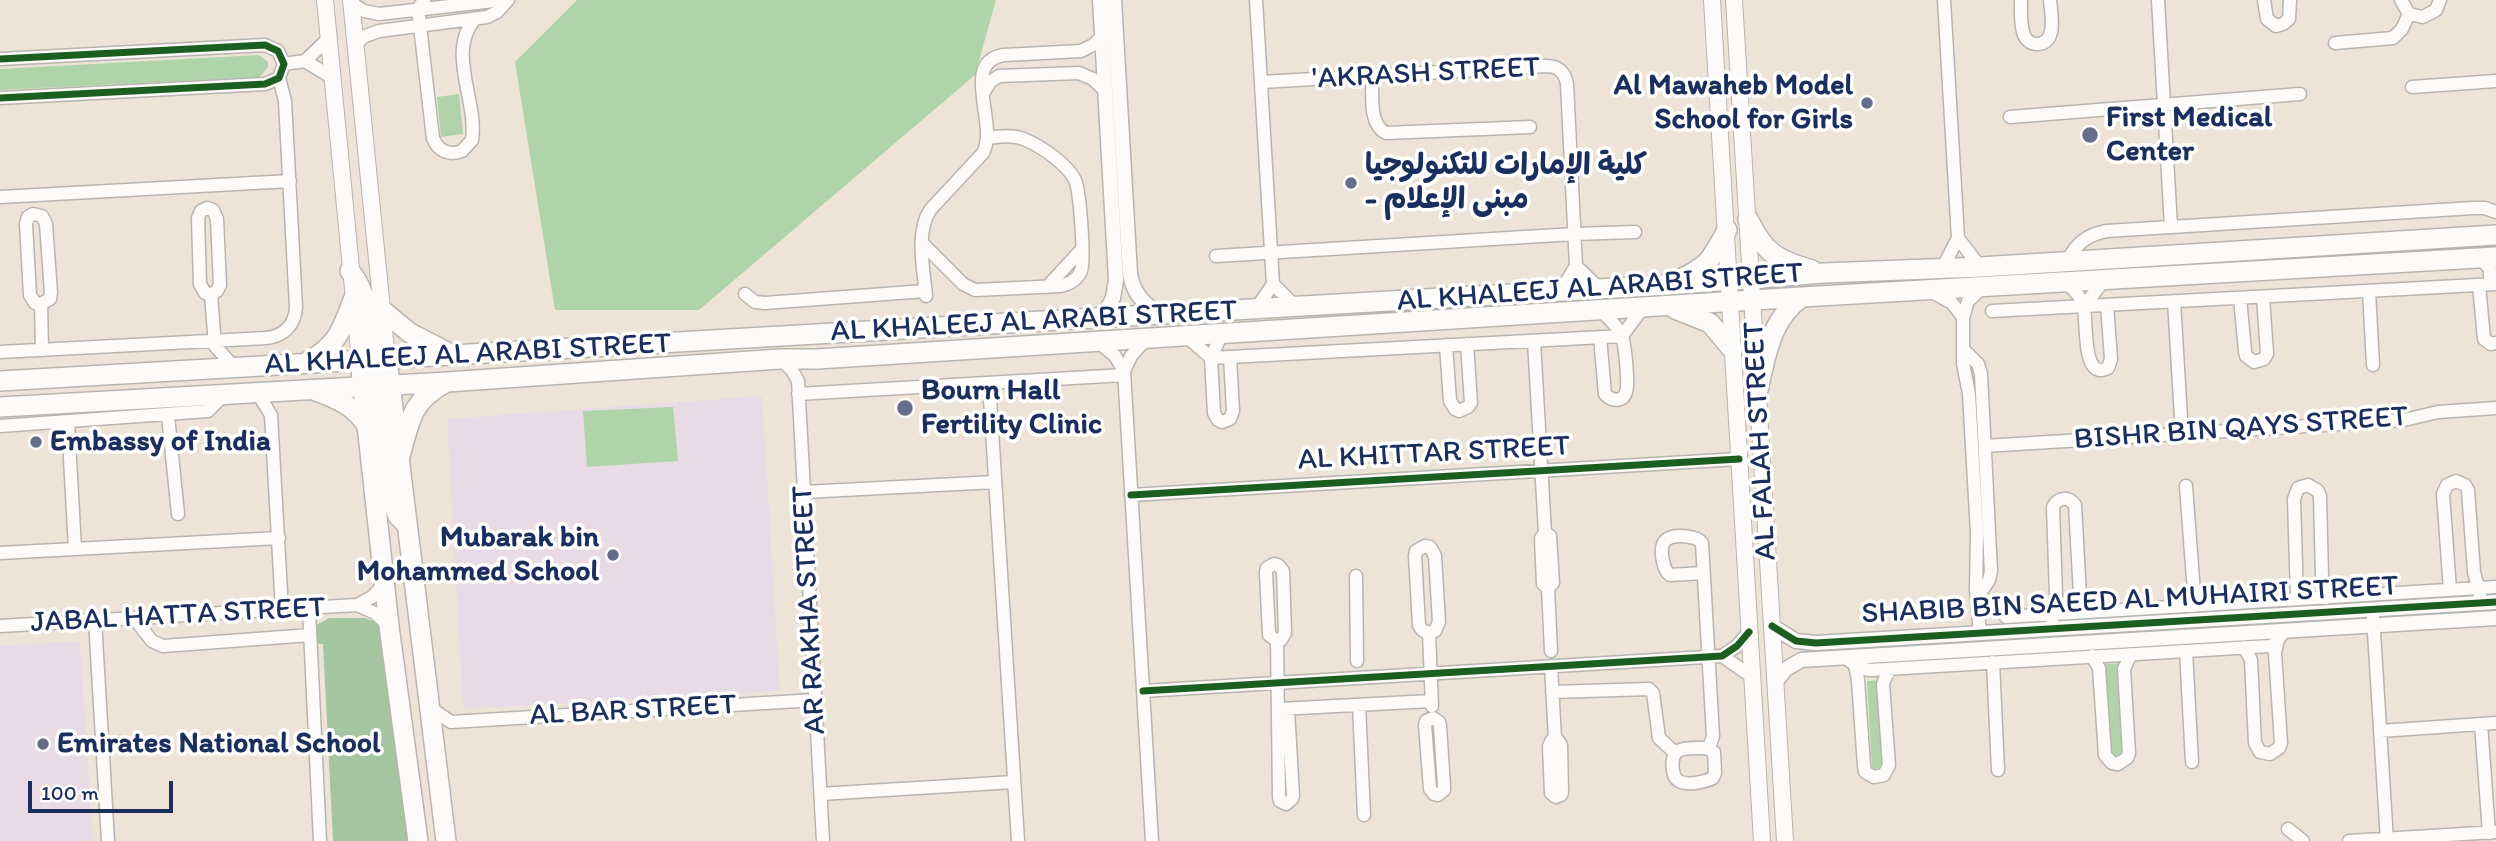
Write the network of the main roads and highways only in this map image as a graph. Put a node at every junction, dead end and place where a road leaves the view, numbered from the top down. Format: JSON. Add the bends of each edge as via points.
{"nodes":[{"id":1,"x":325,"y":0,"type":"edge"},
{"id":2,"x":1712,"y":0,"type":"edge"},
{"id":3,"x":1734,"y":0,"type":"edge"},
{"id":4,"x":351,"y":2,"type":"edge"},
{"id":5,"x":1748,"y":219,"type":"junction"},
{"id":6,"x":1727,"y":230,"type":"junction"},
{"id":7,"x":2491,"y":235,"type":"edge"},
{"id":8,"x":2488,"y":258,"type":"edge"},
{"id":9,"x":350,"y":271,"type":"junction"},
{"id":10,"x":1824,"y":273,"type":"junction"},
{"id":11,"x":1751,"y":279,"type":"junction"},
{"id":12,"x":1728,"y":280,"type":"junction"},
{"id":13,"x":1667,"y":285,"type":"junction"},
{"id":14,"x":1802,"y":297,"type":"junction"},
{"id":15,"x":353,"y":300,"type":"junction"},
{"id":16,"x":1752,"y":300,"type":"junction"},
{"id":17,"x":1730,"y":302,"type":"junction"},
{"id":18,"x":1667,"y":306,"type":"junction"},
{"id":19,"x":382,"y":310,"type":"junction"},
{"id":20,"x":557,"y":349,"type":"junction"},
{"id":21,"x":1732,"y":349,"type":"junction"},
{"id":22,"x":452,"y":354,"type":"junction"},
{"id":23,"x":303,"y":364,"type":"junction"},
{"id":24,"x":375,"y":374,"type":"junction"},
{"id":25,"x":0,"y":381,"type":"edge"},
{"id":26,"x":447,"y":382,"type":"junction"},
{"id":27,"x":312,"y":389,"type":"junction"},
{"id":28,"x":240,"y":393,"type":"junction"},
{"id":29,"x":1757,"y":394,"type":"junction"},
{"id":30,"x":0,"y":407,"type":"edge"},
{"id":31,"x":367,"y":426,"type":"junction"},
{"id":32,"x":400,"y":456,"type":"junction"},
{"id":33,"x":406,"y":524,"type":"junction"},
{"id":34,"x":1784,"y":816,"type":"junction"},
{"id":35,"x":1760,"y":819,"type":"junction"},
{"id":36,"x":418,"y":841,"type":"edge"},
{"id":37,"x":446,"y":841,"type":"edge"},
{"id":38,"x":1752,"y":841,"type":"edge"},
{"id":39,"x":1762,"y":841,"type":"edge"},
{"id":40,"x":1785,"y":841,"type":"edge"},
{"id":41,"x":1795,"y":841,"type":"edge"}],
"edges":[{"from":1,"to":9,"type":"main road"},
{"from":2,"to":6,"type":"main road","name":"AL FALAH STREET"},
{"from":3,"to":5,"type":"main road","name":"AL FALAH STREET"},
{"from":4,"to":19,"type":"main road"},
{"from":5,"to":10,"type":"main road","via":[[1766,250]]},
{"from":5,"to":11,"type":"main road","name":"AL FALAH STREET"},
{"from":6,"to":12,"type":"main road","name":"AL FALAH STREET"},
{"from":6,"to":13,"type":"main road","via":[[1704,267]]},
{"from":7,"to":10,"type":"main road","name":"AL KHALEEJ AL ARABI STREET"},
{"from":8,"to":14,"type":"main road","name":"AL KHALEEJ AL ARABI STREET"},
{"from":9,"to":15,"type":"main road"},
{"from":9,"to":24,"type":"main road","via":[[364,295]]},
{"from":10,"to":11,"type":"main road","name":"AL KHALEEJ AL ARABI STREET"},
{"from":11,"to":12,"type":"main road","name":"AL KHALEEJ AL ARABI STREET"},
{"from":11,"to":16,"type":"main road","name":"AL FALAH STREET"},
{"from":12,"to":13,"type":"main road","name":"AL KHALEEJ AL ARABI STREET"},
{"from":12,"to":17,"type":"main road","name":"AL FALAH STREET"},
{"from":13,"to":20,"type":"main road","name":"AL KHALEEJ AL ARABI STREET"},
{"from":14,"to":16,"type":"main road","name":"AL KHALEEJ AL ARABI STREET"},
{"from":14,"to":29,"type":"main road","via":[[1777,323]]},
{"from":15,"to":23,"type":"main road","via":[[333,344]]},
{"from":15,"to":24,"type":"main road"},
{"from":16,"to":17,"type":"main road","name":"AL KHALEEJ AL ARABI STREET"},
{"from":16,"to":29,"type":"main road","name":"AL FALAH STREET"},
{"from":17,"to":18,"type":"main road","name":"AL KHALEEJ AL ARABI STREET"},
{"from":17,"to":21,"type":"main road","name":"AL FALAH STREET"},
{"from":18,"to":21,"type":"main road","via":[[1706,320]]},
{"from":18,"to":26,"type":"main road","name":"AL KHALEEJ AL ARABI STREET"},
{"from":19,"to":22,"type":"main road","via":[[410,333]]},
{"from":19,"to":24,"type":"main road"},
{"from":20,"to":22,"type":"main road","name":"AL KHALEEJ AL ARABI STREET"},
{"from":20,"to":24,"type":"main road","via":[[526,362]]},
{"from":21,"to":35,"type":"main road","name":"AL FALAH STREET"},
{"from":22,"to":24,"type":"main road","name":"AL KHALEEJ AL ARABI STREET"},
{"from":23,"to":24,"type":"main road","name":"AL KHALEEJ AL ARABI STREET"},
{"from":23,"to":25,"type":"main road","name":"AL KHALEEJ AL ARABI STREET"},
{"from":24,"to":26,"type":"main road","name":"AL KHALEEJ AL ARABI STREET"},
{"from":24,"to":27,"type":"main road","name":"AL KHALEEJ AL ARABI STREET"},
{"from":24,"to":28,"type":"main road","via":[[258,381]]},
{"from":24,"to":31,"type":"main road"},
{"from":24,"to":32,"type":"main road"},
{"from":24,"to":33,"type":"main road","via":[[392,502]]},
{"from":26,"to":32,"type":"main road","via":[[420,401]]},
{"from":27,"to":28,"type":"main road","name":"AL KHALEEJ AL ARABI STREET"},
{"from":27,"to":31,"type":"main road","via":[[347,405]]},
{"from":28,"to":30,"type":"main road","name":"AL KHALEEJ AL ARABI STREET"},
{"from":29,"to":34,"type":"main road","name":"AL FALAH STREET"},
{"from":31,"to":36,"type":"main road"},
{"from":32,"to":33,"type":"main road"},
{"from":33,"to":37,"type":"main road"},
{"from":34,"to":40,"type":"main road","name":"AL FALAH STREET"},
{"from":34,"to":41,"type":"main road"},
{"from":35,"to":38,"type":"main road"},
{"from":35,"to":39,"type":"main road","name":"AL FALAH STREET"}]}
